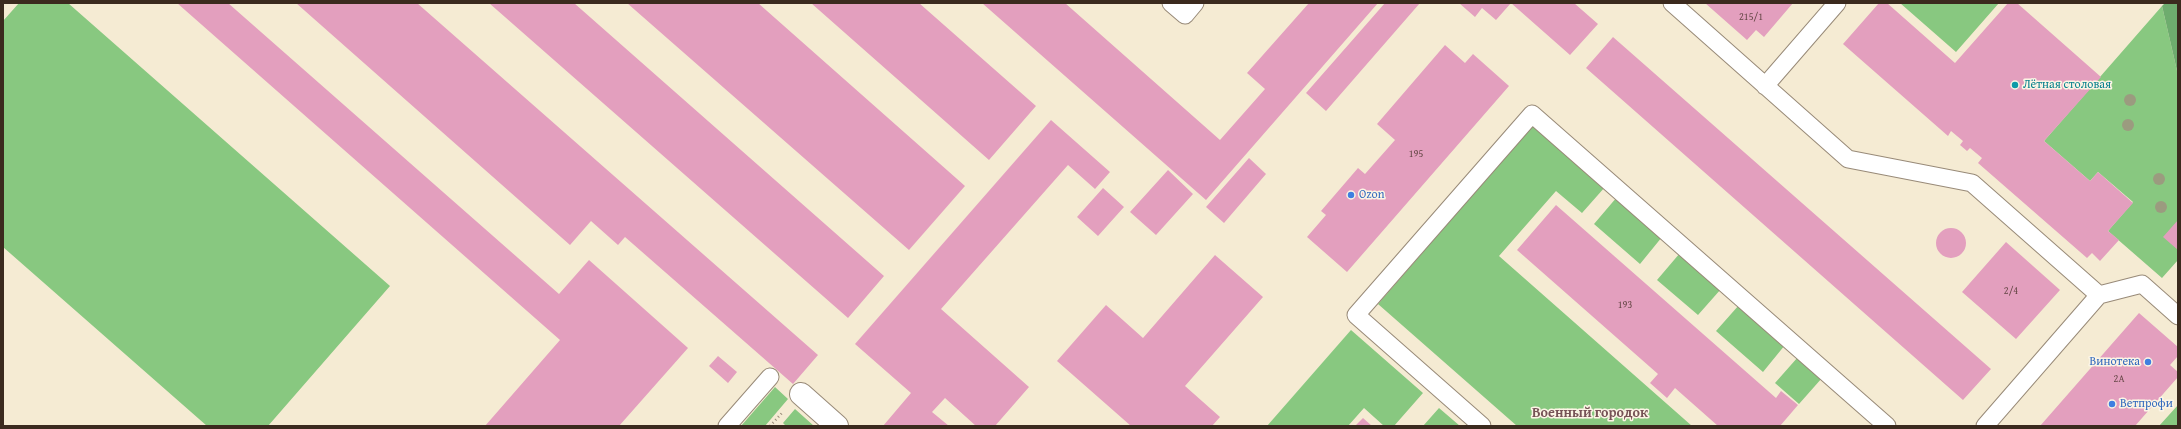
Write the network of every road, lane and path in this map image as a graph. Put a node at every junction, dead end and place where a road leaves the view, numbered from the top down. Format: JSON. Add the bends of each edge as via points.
{"nodes":[{"id":1,"x":1171,"y":3,"type":"edge"},
{"id":2,"x":1195,"y":3,"type":"edge"},
{"id":3,"x":1672,"y":3,"type":"edge"},
{"id":4,"x":1837,"y":3,"type":"edge"},
{"id":5,"x":1765,"y":86,"type":"junction"},
{"id":6,"x":2099,"y":295,"type":"junction"},
{"id":7,"x":2178,"y":316,"type":"edge"},
{"id":8,"x":770,"y":377,"type":"dead end"},
{"id":9,"x":801,"y":394,"type":"dead end"},
{"id":10,"x":727,"y":426,"type":"edge"},
{"id":11,"x":837,"y":426,"type":"edge"},
{"id":12,"x":1482,"y":426,"type":"edge"},
{"id":13,"x":1887,"y":426,"type":"edge"},
{"id":14,"x":1985,"y":426,"type":"edge"}],
"edges":[{"from":1,"to":2,"type":"lane","via":[[1185,15]]},
{"from":3,"to":5,"type":"lane"},
{"from":4,"to":5,"type":"lane"},
{"from":5,"to":6,"type":"lane","via":[[1848,159],[1972,183]]},
{"from":6,"to":7,"type":"lane","via":[[2142,284]]},
{"from":6,"to":14,"type":"lane"},
{"from":8,"to":10,"type":"lane"},
{"from":9,"to":11,"type":"street"},
{"from":12,"to":13,"type":"lane","via":[[1356,315],[1532,114]]}]}
